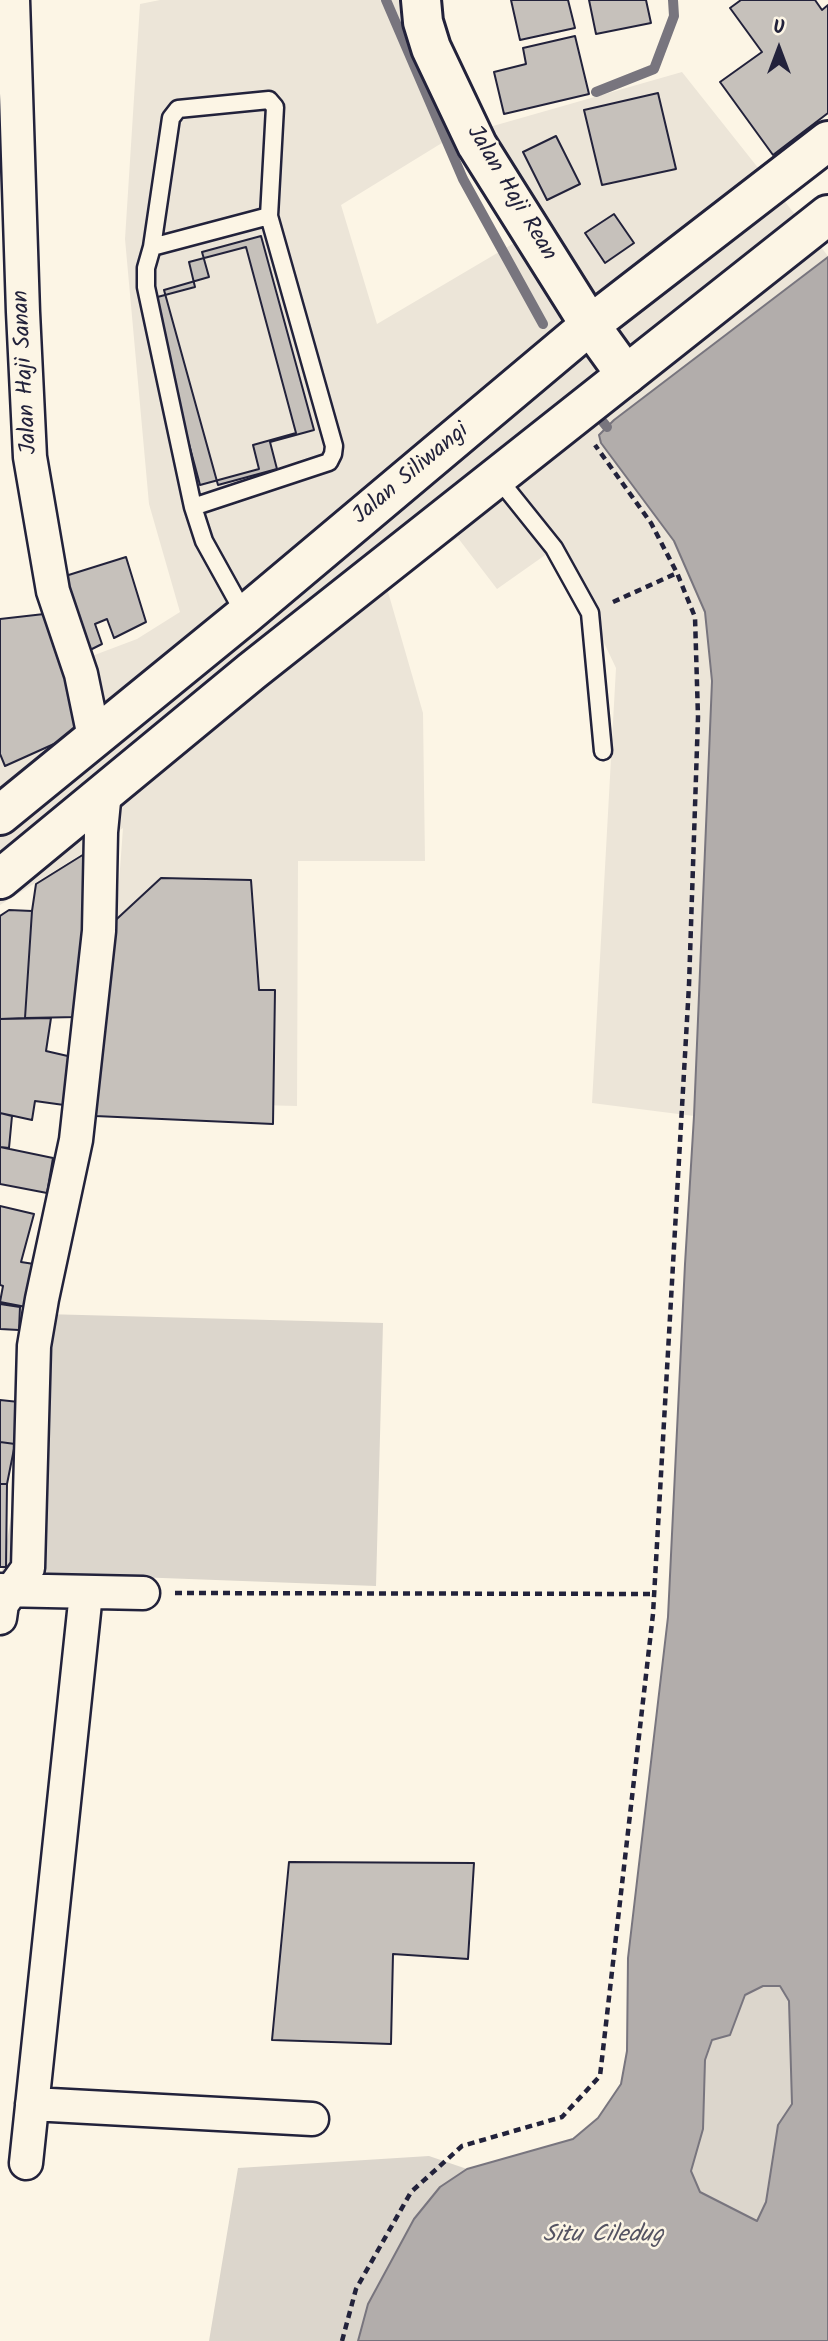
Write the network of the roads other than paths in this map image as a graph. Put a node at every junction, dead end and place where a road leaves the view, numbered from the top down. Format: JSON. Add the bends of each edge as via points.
{"nodes":[{"id":1,"x":13,"y":0,"type":"edge"},
{"id":2,"x":421,"y":0,"type":"edge"},
{"id":3,"x":828,"y":141,"type":"edge"},
{"id":4,"x":828,"y":215,"type":"edge"},
{"id":5,"x":269,"y":216,"type":"junction"},
{"id":6,"x":152,"y":247,"type":"junction"},
{"id":7,"x":590,"y":325,"type":"junction"},
{"id":8,"x":626,"y":375,"type":"junction"},
{"id":9,"x":497,"y":477,"type":"junction"},
{"id":10,"x":193,"y":507,"type":"junction"},
{"id":11,"x":245,"y":615,"type":"junction"},
{"id":12,"x":94,"y":737,"type":"junction"},
{"id":13,"x":603,"y":751,"type":"dead end"},
{"id":14,"x":105,"y":791,"type":"junction"},
{"id":15,"x":0,"y":815,"type":"edge"},
{"id":16,"x":0,"y":879,"type":"edge"},
{"id":17,"x":86,"y":1593,"type":"junction"},
{"id":18,"x":142,"y":1593,"type":"road end"},
{"id":19,"x":4,"y":1600,"type":"edge"},
{"id":20,"x":32,"y":2104,"type":"junction"},
{"id":21,"x":312,"y":2119,"type":"dead end"},
{"id":22,"x":26,"y":2163,"type":"dead end"}],
"edges":[{"from":1,"to":12,"type":"street","name":"Jalan Haji Sanan","via":[[30,457],[53,591],[81,674]]},
{"from":2,"to":7,"type":"main road","name":"Jalan Haji Rean","via":[[431,48],[477,145]]},
{"from":3,"to":7,"type":"main road","name":"Jalan Siliwangi"},
{"from":4,"to":8,"type":"main road"},
{"from":5,"to":6,"type":"lane"},
{"from":5,"to":6,"type":"lane","via":[[275,107],[269,100],[178,109],[171,118]]},
{"from":5,"to":10,"type":"lane","via":[[333,454],[329,462]]},
{"from":6,"to":10,"type":"lane","via":[[146,288]]},
{"from":7,"to":8,"type":"main road","name":"Jalan Haji Rean"},
{"from":7,"to":11,"type":"main road","name":"Jalan Siliwangi"},
{"from":8,"to":9,"type":"main road"},
{"from":9,"to":13,"type":"lane","via":[[554,548],[590,613]]},
{"from":9,"to":14,"type":"main road"},
{"from":10,"to":11,"type":"lane","via":[[204,541]]},
{"from":11,"to":12,"type":"main road","name":"Jalan Siliwangi"},
{"from":12,"to":15,"type":"main road","name":"Jalan Siliwangi"},
{"from":14,"to":16,"type":"main road"},
{"from":14,"to":19,"type":"street","via":[[99,931],[83,1088],[34,1346],[28,1568]]},
{"from":17,"to":18,"type":"street"},
{"from":17,"to":19,"type":"street"},
{"from":17,"to":20,"type":"street"},
{"from":20,"to":21,"type":"street"},
{"from":20,"to":22,"type":"street"}]}
